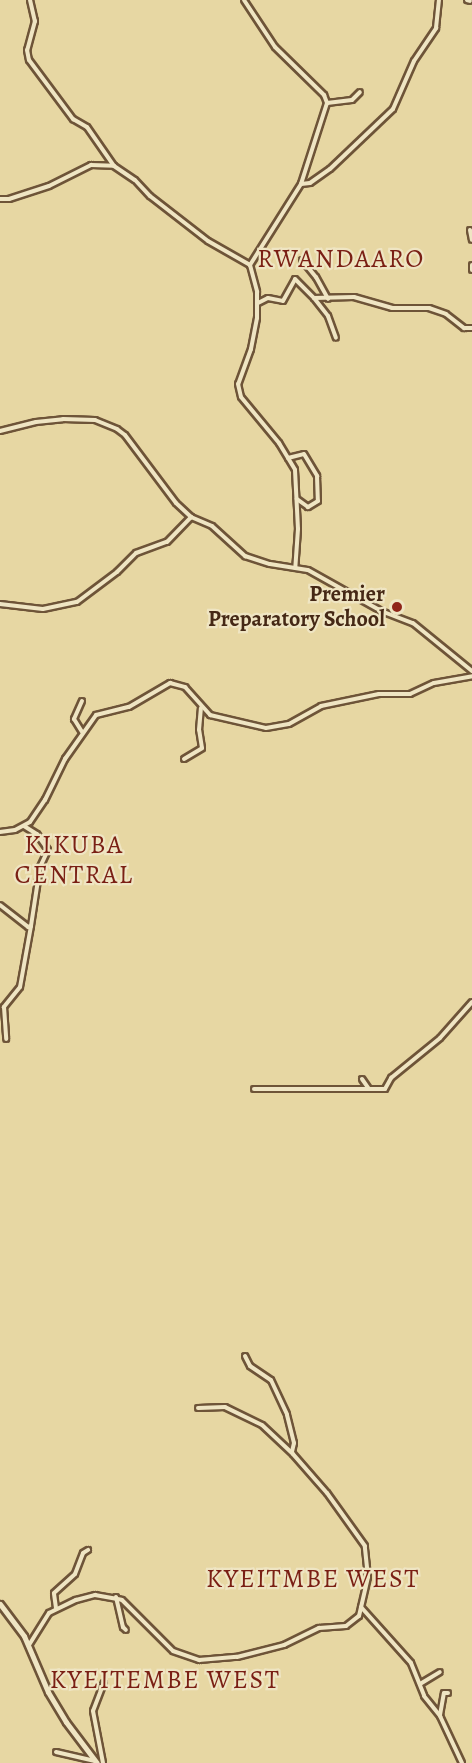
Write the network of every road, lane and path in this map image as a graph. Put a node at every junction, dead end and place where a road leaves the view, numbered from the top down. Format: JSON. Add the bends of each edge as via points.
{"nodes":[{"id":1,"x":30,"y":0,"type":"edge"},
{"id":2,"x":244,"y":0,"type":"edge"},
{"id":3,"x":439,"y":0,"type":"edge"},
{"id":4,"x":360,"y":92,"type":"dead end"},
{"id":5,"x":327,"y":103,"type":"junction"},
{"id":6,"x":114,"y":166,"type":"junction"},
{"id":7,"x":301,"y":184,"type":"junction"},
{"id":8,"x":0,"y":199,"type":"edge"},
{"id":9,"x":470,"y":230,"type":"dead end"},
{"id":10,"x":472,"y":240,"type":"edge"},
{"id":11,"x":302,"y":260,"type":"dead end"},
{"id":12,"x":250,"y":265,"type":"junction"},
{"id":13,"x":472,"y":265,"type":"edge"},
{"id":14,"x":472,"y":270,"type":"edge"},
{"id":15,"x":314,"y":298,"type":"junction"},
{"id":16,"x":328,"y":299,"type":"junction"},
{"id":17,"x":258,"y":303,"type":"junction"},
{"id":18,"x":472,"y":328,"type":"edge"},
{"id":19,"x":336,"y":338,"type":"dead end"},
{"id":20,"x":0,"y":431,"type":"edge"},
{"id":21,"x":288,"y":458,"type":"junction"},
{"id":22,"x":297,"y":499,"type":"junction"},
{"id":23,"x":191,"y":517,"type":"junction"},
{"id":24,"x":295,"y":568,"type":"junction"},
{"id":25,"x":0,"y":604,"type":"edge"},
{"id":26,"x":472,"y":671,"type":"edge"},
{"id":27,"x":472,"y":676,"type":"edge"},
{"id":28,"x":82,"y":701,"type":"dead end"},
{"id":29,"x":201,"y":707,"type":"junction"},
{"id":30,"x":82,"y":732,"type":"junction"},
{"id":31,"x":184,"y":759,"type":"dead end"},
{"id":32,"x":23,"y":825,"type":"junction"},
{"id":33,"x":0,"y":832,"type":"edge"},
{"id":34,"x":0,"y":904,"type":"edge"},
{"id":35,"x":31,"y":926,"type":"junction"},
{"id":36,"x":472,"y":1002,"type":"edge"},
{"id":37,"x":6,"y":1039,"type":"dead end"},
{"id":38,"x":362,"y":1079,"type":"dead end"},
{"id":39,"x":254,"y":1089,"type":"dead end"},
{"id":40,"x":372,"y":1091,"type":"junction"},
{"id":41,"x":245,"y":1356,"type":"dead end"},
{"id":42,"x":198,"y":1408,"type":"dead end"},
{"id":43,"x":292,"y":1452,"type":"junction"},
{"id":44,"x":88,"y":1550,"type":"dead end"},
{"id":45,"x":116,"y":1596,"type":"junction"},
{"id":46,"x":0,"y":1604,"type":"edge"},
{"id":47,"x":361,"y":1607,"type":"junction"},
{"id":48,"x":56,"y":1608,"type":"junction"},
{"id":49,"x":369,"y":1613,"type":"junction"},
{"id":50,"x":358,"y":1616,"type":"junction"},
{"id":51,"x":126,"y":1630,"type":"dead end"},
{"id":52,"x":29,"y":1645,"type":"junction"},
{"id":53,"x":440,"y":1672,"type":"dead end"},
{"id":54,"x":104,"y":1683,"type":"dead end"},
{"id":55,"x":420,"y":1684,"type":"junction"},
{"id":56,"x":448,"y":1693,"type":"dead end"},
{"id":57,"x":440,"y":1716,"type":"junction"},
{"id":58,"x":56,"y":1752,"type":"dead end"},
{"id":59,"x":96,"y":1762,"type":"edge"},
{"id":60,"x":103,"y":1763,"type":"edge"},
{"id":61,"x":462,"y":1763,"type":"edge"}],
"edges":[{"from":1,"to":6,"type":"street","via":[[35,21],[27,50],[29,60],[73,118],[87,127]]},
{"from":2,"to":5,"type":"street","via":[[275,47],[324,95]]},
{"from":3,"to":7,"type":"street","via":[[436,28],[414,61],[393,109],[336,165],[310,183]]},
{"from":4,"to":5,"type":"street","via":[[352,100]]},
{"from":5,"to":7,"type":"street"},
{"from":6,"to":8,"type":"street","via":[[91,165],[49,186]]},
{"from":6,"to":12,"type":"street","via":[[208,241]]},
{"from":7,"to":12,"type":"street"},
{"from":9,"to":10,"type":"street"},
{"from":11,"to":16,"type":"street"},
{"from":12,"to":17,"type":"street"},
{"from":13,"to":14,"type":"street"},
{"from":15,"to":16,"type":"street"},
{"from":15,"to":17,"type":"street","via":[[295,279],[283,302],[268,298]]},
{"from":15,"to":19,"type":"street","via":[[328,316]]},
{"from":16,"to":18,"type":"street","via":[[354,297],[392,308],[429,308],[446,314],[464,328]]},
{"from":17,"to":21,"type":"street","via":[[254,337],[238,384],[241,397]]},
{"from":20,"to":23,"type":"street","via":[[63,419],[95,420],[117,429],[169,496]]},
{"from":21,"to":22,"type":"street","via":[[295,471]]},
{"from":21,"to":22,"type":"street","via":[[304,454],[317,476],[318,501],[308,507]]},
{"from":22,"to":24,"type":"street"},
{"from":23,"to":24,"type":"street","via":[[212,526],[245,556]]},
{"from":23,"to":25,"type":"street","via":[[167,542],[136,553],[77,602],[43,609]]},
{"from":24,"to":26,"type":"street","via":[[308,570],[381,611],[413,624]]},
{"from":27,"to":29,"type":"street","via":[[434,683],[410,694],[379,694],[321,706],[289,724],[266,728],[215,717]]},
{"from":28,"to":30,"type":"street","via":[[74,719]]},
{"from":29,"to":30,"type":"street","via":[[185,687],[170,683],[129,708],[96,715]]},
{"from":29,"to":31,"type":"street","via":[[202,748]]},
{"from":30,"to":32,"type":"street","via":[[39,810]]},
{"from":32,"to":33,"type":"street"},
{"from":32,"to":35,"type":"street","via":[[37,834],[48,850],[40,867]]},
{"from":34,"to":35,"type":"street"},
{"from":35,"to":37,"type":"street","via":[[20,987],[4,1007]]},
{"from":36,"to":40,"type":"street","via":[[440,1038],[391,1078],[385,1089]]},
{"from":38,"to":40,"type":"street"},
{"from":39,"to":40,"type":"street"},
{"from":41,"to":43,"type":"street","via":[[250,1366],[271,1380],[287,1415],[294,1443]]},
{"from":42,"to":43,"type":"street","via":[[225,1407],[238,1412],[262,1425]]},
{"from":43,"to":47,"type":"street","via":[[365,1546],[368,1577]]},
{"from":44,"to":48,"type":"street","via":[[75,1574],[54,1593]]},
{"from":45,"to":48,"type":"street","via":[[87,1596]]},
{"from":45,"to":50,"type":"street","via":[[173,1651],[199,1660],[237,1657],[285,1645],[320,1628],[346,1626]]},
{"from":45,"to":51,"type":"street"},
{"from":46,"to":52,"type":"street"},
{"from":47,"to":49,"type":"street"},
{"from":47,"to":50,"type":"street"},
{"from":48,"to":52,"type":"street","via":[[44,1619]]},
{"from":49,"to":50,"type":"street"},
{"from":49,"to":55,"type":"street","via":[[411,1663]]},
{"from":52,"to":59,"type":"street","via":[[48,1692]]},
{"from":53,"to":55,"type":"street"},
{"from":54,"to":60,"type":"street","via":[[93,1712]]},
{"from":55,"to":57,"type":"street"},
{"from":56,"to":57,"type":"street","via":[[444,1693]]},
{"from":57,"to":61,"type":"street"},
{"from":58,"to":59,"type":"street"}]}
